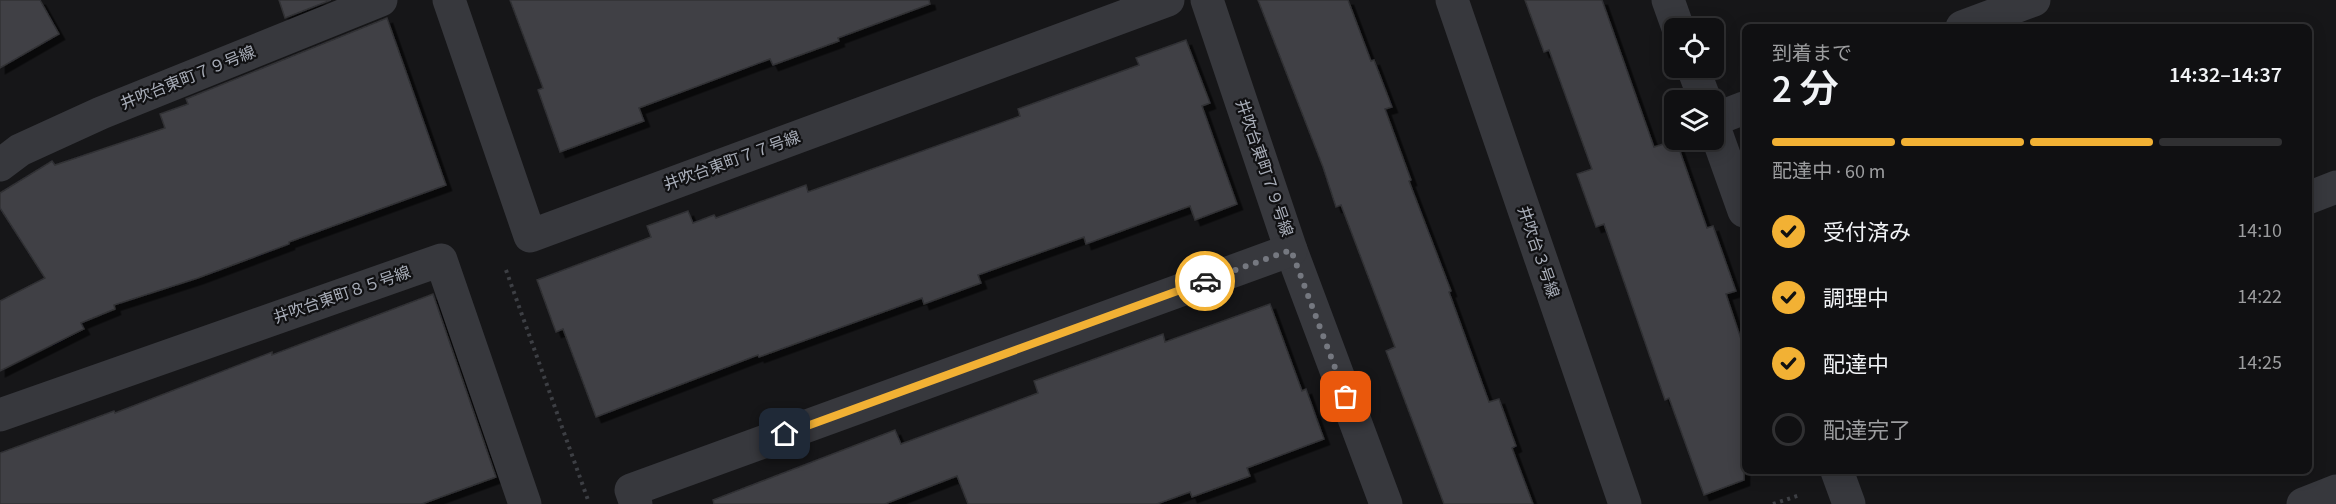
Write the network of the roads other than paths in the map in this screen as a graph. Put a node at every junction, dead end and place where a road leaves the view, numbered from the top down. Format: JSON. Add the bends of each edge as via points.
{"nodes":[{"id":1,"x":381,"y":0,"type":"edge"},
{"id":2,"x":449,"y":0,"type":"edge"},
{"id":3,"x":1168,"y":0,"type":"edge"},
{"id":4,"x":1207,"y":0,"type":"edge"},
{"id":5,"x":1452,"y":0,"type":"edge"},
{"id":6,"x":1668,"y":0,"type":"edge"},
{"id":7,"x":2034,"y":0,"type":"edge"},
{"id":8,"x":1674,"y":18,"type":"edge"},
{"id":9,"x":1970,"y":24,"type":"edge"},
{"id":10,"x":1742,"y":109,"type":"edge"},
{"id":11,"x":1724,"y":117,"type":"edge"},
{"id":12,"x":1723,"y":150,"type":"edge"},
{"id":13,"x":0,"y":165,"type":"edge"},
{"id":14,"x":2336,"y":187,"type":"edge"},
{"id":15,"x":2312,"y":196,"type":"edge"},
{"id":16,"x":1742,"y":205,"type":"edge"},
{"id":17,"x":1291,"y":250,"type":"junction"},
{"id":18,"x":0,"y":415,"type":"edge"},
{"id":19,"x":1838,"y":474,"type":"edge"},
{"id":20,"x":2336,"y":491,"type":"edge"},
{"id":21,"x":1383,"y":503,"type":"edge"},
{"id":22,"x":525,"y":504,"type":"edge"},
{"id":23,"x":636,"y":504,"type":"edge"},
{"id":24,"x":1625,"y":504,"type":"edge"},
{"id":25,"x":1849,"y":504,"type":"edge"},
{"id":26,"x":2303,"y":504,"type":"edge"}],
"edges":[{"from":1,"to":13,"type":"street","name":"井吹台東町７９号線","via":[[100,113],[20,150]]},
{"from":2,"to":3,"type":"street","name":"井吹台東町７７号線","via":[[530,236]]},
{"from":4,"to":17,"type":"street","name":"井吹台東町７９号線"},
{"from":5,"to":24,"type":"street","name":"井吹台３号線"},
{"from":6,"to":8,"type":"street"},
{"from":7,"to":9,"type":"street"},
{"from":10,"to":11,"type":"street"},
{"from":12,"to":16,"type":"street"},
{"from":14,"to":15,"type":"street"},
{"from":17,"to":21,"type":"street","name":"井吹台東町７９号線"},
{"from":17,"to":23,"type":"street","via":[[631,490]]},
{"from":18,"to":22,"type":"street","name":"井吹台東町８５号線","via":[[441,260]]},
{"from":19,"to":25,"type":"street"},
{"from":20,"to":26,"type":"street"}]}
